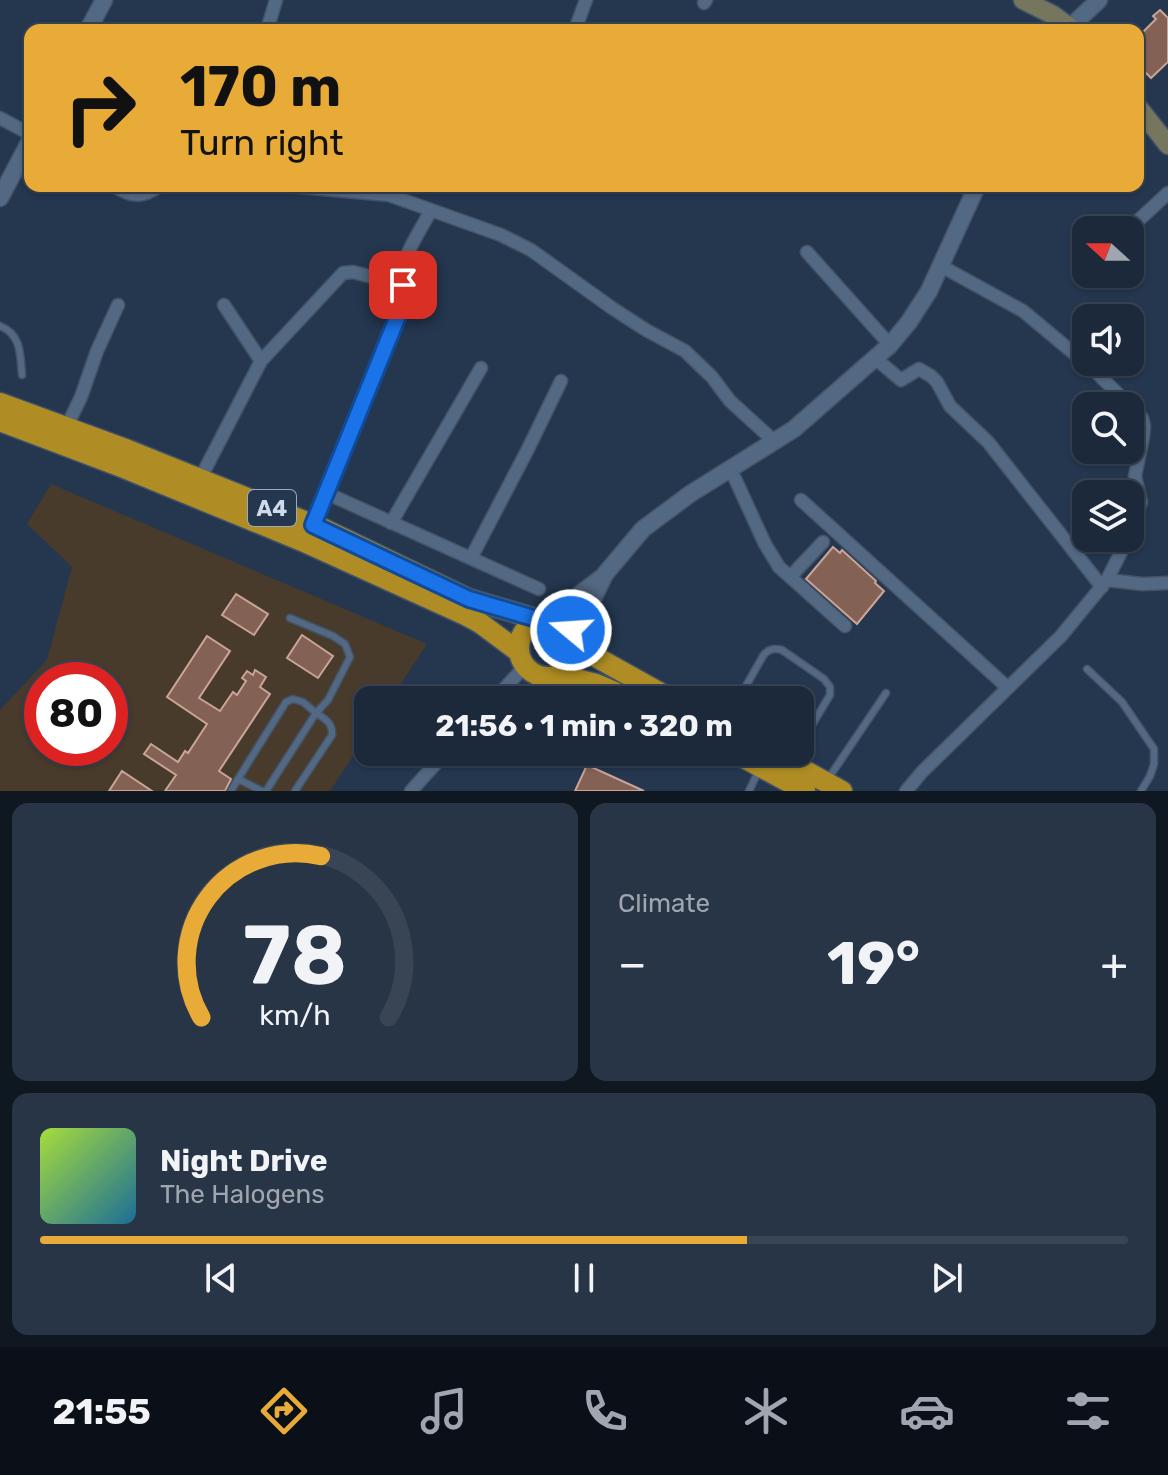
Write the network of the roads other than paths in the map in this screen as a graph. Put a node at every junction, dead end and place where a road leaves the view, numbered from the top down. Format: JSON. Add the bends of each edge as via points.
{"nodes":[{"id":1,"x":104,"y":0,"type":"edge"},
{"id":2,"x":276,"y":0,"type":"edge"},
{"id":3,"x":586,"y":0,"type":"edge"},
{"id":4,"x":1023,"y":0,"type":"edge"},
{"id":5,"x":1099,"y":0,"type":"edge"},
{"id":6,"x":91,"y":24,"type":"edge"},
{"id":7,"x":269,"y":24,"type":"edge"},
{"id":8,"x":577,"y":24,"type":"edge"},
{"id":9,"x":1063,"y":24,"type":"edge"},
{"id":10,"x":1075,"y":24,"type":"edge"},
{"id":11,"x":1144,"y":115,"type":"edge"},
{"id":12,"x":0,"y":118,"type":"edge"},
{"id":13,"x":24,"y":131,"type":"edge"},
{"id":14,"x":1168,"y":145,"type":"edge"},
{"id":15,"x":24,"y":152,"type":"edge"},
{"id":16,"x":124,"y":192,"type":"edge"},
{"id":17,"x":151,"y":192,"type":"edge"},
{"id":18,"x":356,"y":192,"type":"edge"},
{"id":19,"x":974,"y":192,"type":"edge"},
{"id":20,"x":1168,"y":193,"type":"edge"},
{"id":21,"x":0,"y":198,"type":"edge"},
{"id":22,"x":431,"y":210,"type":"junction"},
{"id":23,"x":1143,"y":216,"type":"edge"},
{"id":24,"x":807,"y":252,"type":"dead end"},
{"id":25,"x":941,"y":266,"type":"junction"},
{"id":26,"x":403,"y":285,"type":"junction"},
{"id":27,"x":118,"y":305,"type":"dead end"},
{"id":28,"x":224,"y":305,"type":"dead end"},
{"id":29,"x":0,"y":326,"type":"edge"},
{"id":30,"x":890,"y":345,"type":"junction"},
{"id":31,"x":876,"y":359,"type":"junction"},
{"id":32,"x":261,"y":361,"type":"junction"},
{"id":33,"x":481,"y":368,"type":"dead end"},
{"id":34,"x":22,"y":375,"type":"dead end"},
{"id":35,"x":561,"y":381,"type":"dead end"},
{"id":36,"x":0,"y":403,"type":"edge"},
{"id":37,"x":0,"y":421,"type":"edge"},
{"id":38,"x":66,"y":428,"type":"junction"},
{"id":39,"x":775,"y":442,"type":"junction"},
{"id":40,"x":731,"y":470,"type":"junction"},
{"id":41,"x":200,"y":479,"type":"junction"},
{"id":42,"x":1136,"y":480,"type":"edge"},
{"id":43,"x":326,"y":493,"type":"junction"},
{"id":44,"x":801,"y":500,"type":"dead end"},
{"id":45,"x":391,"y":523,"type":"junction"},
{"id":46,"x":313,"y":525,"type":"junction"},
{"id":47,"x":823,"y":542,"type":"dead end"},
{"id":48,"x":1120,"y":552,"type":"edge"},
{"id":49,"x":471,"y":558,"type":"junction"},
{"id":50,"x":605,"y":574,"type":"junction"},
{"id":51,"x":790,"y":577,"type":"junction"},
{"id":52,"x":1105,"y":583,"type":"junction"},
{"id":53,"x":1168,"y":583,"type":"edge"},
{"id":54,"x":539,"y":589,"type":"dead end"},
{"id":55,"x":290,"y":618,"type":"dead end"},
{"id":56,"x":543,"y":619,"type":"junction"},
{"id":57,"x":845,"y":626,"type":"dead end"},
{"id":58,"x":576,"y":642,"type":"junction"},
{"id":59,"x":522,"y":659,"type":"junction"},
{"id":60,"x":1087,"y":669,"type":"dead end"},
{"id":61,"x":560,"y":675,"type":"junction"},
{"id":62,"x":504,"y":686,"type":"edge"},
{"id":63,"x":601,"y":686,"type":"edge"},
{"id":64,"x":650,"y":686,"type":"edge"},
{"id":65,"x":746,"y":686,"type":"edge"},
{"id":66,"x":1007,"y":687,"type":"junction"},
{"id":67,"x":886,"y":693,"type":"dead end"},
{"id":68,"x":316,"y":713,"type":"junction"},
{"id":69,"x":814,"y":715,"type":"edge"},
{"id":70,"x":433,"y":766,"type":"edge"},
{"id":71,"x":773,"y":766,"type":"edge"},
{"id":72,"x":790,"y":766,"type":"edge"},
{"id":73,"x":801,"y":766,"type":"edge"},
{"id":74,"x":238,"y":779,"type":"junction"},
{"id":75,"x":834,"y":786,"type":"edge"},
{"id":76,"x":231,"y":791,"type":"edge"},
{"id":77,"x":264,"y":791,"type":"edge"},
{"id":78,"x":295,"y":791,"type":"edge"},
{"id":79,"x":411,"y":791,"type":"edge"},
{"id":80,"x":749,"y":791,"type":"edge"},
{"id":81,"x":805,"y":791,"type":"edge"},
{"id":82,"x":906,"y":791,"type":"edge"},
{"id":83,"x":1141,"y":791,"type":"edge"}],
"edges":[{"from":1,"to":6,"type":"street"},
{"from":2,"to":7,"type":"street"},
{"from":3,"to":8,"type":"street"},
{"from":4,"to":9,"type":"main road"},
{"from":5,"to":10,"type":"street"},
{"from":11,"to":14,"type":"main road"},
{"from":12,"to":13,"type":"street"},
{"from":15,"to":21,"type":"street"},
{"from":16,"to":17,"type":"street"},
{"from":18,"to":22,"type":"street","via":[[389,195]]},
{"from":19,"to":25,"type":"street"},
{"from":20,"to":23,"type":"street"},
{"from":22,"to":26,"type":"street","via":[[409,252]]},
{"from":22,"to":39,"type":"street","via":[[531,250],[685,351]]},
{"from":24,"to":30,"type":"street"},
{"from":25,"to":30,"type":"street"},
{"from":25,"to":42,"type":"street","via":[[1023,311],[1142,418]]},
{"from":26,"to":32,"type":"street","via":[[343,273]]},
{"from":26,"to":43,"type":"street","via":[[402,306]]},
{"from":27,"to":38,"type":"street"},
{"from":28,"to":32,"type":"street"},
{"from":29,"to":34,"type":"lane","via":[[20,346]]},
{"from":30,"to":31,"type":"street"},
{"from":31,"to":39,"type":"street"},
{"from":31,"to":52,"type":"street","via":[[901,380],[919,369],[931,376],[950,406],[988,442]]},
{"from":32,"to":41,"type":"street"},
{"from":33,"to":45,"type":"street"},
{"from":35,"to":49,"type":"street"},
{"from":36,"to":38,"type":"highway","number":"A4"},
{"from":37,"to":59,"type":"highway","number":"A4","via":[[302,541],[465,615]]},
{"from":38,"to":41,"type":"highway","number":"A4"},
{"from":39,"to":40,"type":"street"},
{"from":40,"to":50,"type":"street","via":[[659,516]]},
{"from":40,"to":51,"type":"street","via":[[765,544]]},
{"from":41,"to":46,"type":"highway","number":"A4"},
{"from":43,"to":45,"type":"street"},
{"from":43,"to":46,"type":"street"},
{"from":44,"to":66,"type":"street"},
{"from":45,"to":49,"type":"street"},
{"from":46,"to":56,"type":"highway","number":"A4","via":[[469,599]]},
{"from":47,"to":51,"type":"street"},
{"from":48,"to":52,"type":"street"},
{"from":49,"to":54,"type":"street"},
{"from":50,"to":56,"type":"street"},
{"from":50,"to":58,"type":"street"},
{"from":51,"to":57,"type":"street"},
{"from":52,"to":53,"type":"street"},
{"from":52,"to":66,"type":"street"},
{"from":55,"to":68,"type":"lane","via":[[333,636],[345,644],[350,657]]},
{"from":56,"to":58,"type":"highway","number":"A4","via":[[567,625]]},
{"from":56,"to":59,"type":"highway","via":[[522,634]]},
{"from":58,"to":61,"type":"highway","via":[[573,664]]},
{"from":58,"to":64,"type":"highway","number":"A4"},
{"from":59,"to":61,"type":"highway","number":"A4","via":[[539,676]]},
{"from":59,"to":62,"type":"street"},
{"from":60,"to":83,"type":"lane","via":[[1122,702],[1154,749],[1154,764]]},
{"from":61,"to":63,"type":"highway","number":"A4"},
{"from":65,"to":69,"type":"lane","via":[[767,650],[782,650],[830,687]]},
{"from":66,"to":82,"type":"street"},
{"from":67,"to":75,"type":"lane"},
{"from":68,"to":74,"type":"lane","via":[[303,702],[286,702]]},
{"from":68,"to":77,"type":"lane"},
{"from":68,"to":78,"type":"lane","via":[[328,720],[332,735]]},
{"from":70,"to":79,"type":"street"},
{"from":71,"to":80,"type":"lane"},
{"from":72,"to":81,"type":"highway"},
{"from":73,"to":75,"type":"highway"},
{"from":74,"to":76,"type":"lane"},
{"from":74,"to":77,"type":"lane"}]}
